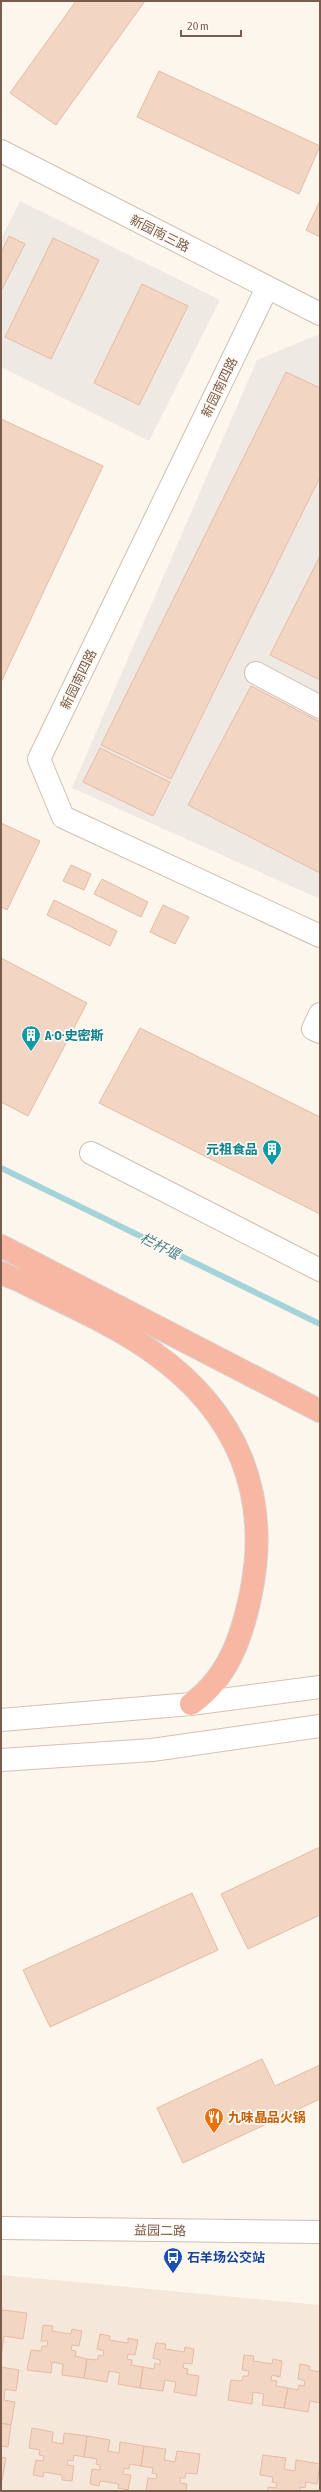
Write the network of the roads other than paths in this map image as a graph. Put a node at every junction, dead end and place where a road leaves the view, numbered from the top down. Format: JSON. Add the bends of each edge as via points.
{"nodes":[{"id":1,"x":1,"y":151,"type":"edge"},
{"id":2,"x":267,"y":288,"type":"junction"},
{"id":3,"x":320,"y":314,"type":"edge"},
{"id":4,"x":256,"y":673,"type":"dead end"},
{"id":5,"x":320,"y":707,"type":"edge"},
{"id":6,"x":320,"y":936,"type":"edge"},
{"id":7,"x":320,"y":1014,"type":"edge"},
{"id":8,"x":320,"y":1032,"type":"edge"},
{"id":9,"x":92,"y":1153,"type":"dead end"},
{"id":10,"x":1,"y":1246,"type":"edge"},
{"id":11,"x":320,"y":1270,"type":"edge"},
{"id":12,"x":1,"y":1273,"type":"edge"},
{"id":13,"x":320,"y":1411,"type":"edge"},
{"id":14,"x":320,"y":1687,"type":"edge"},
{"id":15,"x":191,"y":1704,"type":"junction"},
{"id":16,"x":1,"y":1720,"type":"edge"},
{"id":17,"x":320,"y":1726,"type":"edge"},
{"id":18,"x":1,"y":1760,"type":"edge"},
{"id":19,"x":1,"y":2228,"type":"edge"},
{"id":20,"x":320,"y":2232,"type":"edge"}],
"edges":[{"from":1,"to":2,"type":"street","name":"新园南三路"},
{"from":2,"to":3,"type":"street","name":"新园南三路"},
{"from":2,"to":6,"type":"street","name":"新园南四路","via":[[39,759],[63,817]]},
{"from":4,"to":5,"type":"street"},
{"from":7,"to":8,"type":"street","via":[[314,1029]]},
{"from":9,"to":11,"type":"street"},
{"from":10,"to":13,"type":"highway"},
{"from":12,"to":15,"type":"highway","via":[[132,1339],[154,1353],[205,1400],[220,1418],[241,1454],[254,1501],[258,1547],[255,1572],[243,1629],[231,1657],[219,1680],[207,1693]]},
{"from":14,"to":15,"type":"street"},
{"from":15,"to":16,"type":"street"},
{"from":17,"to":18,"type":"street","via":[[152,1750]]},
{"from":19,"to":20,"type":"street","name":"益园二路"}]}
